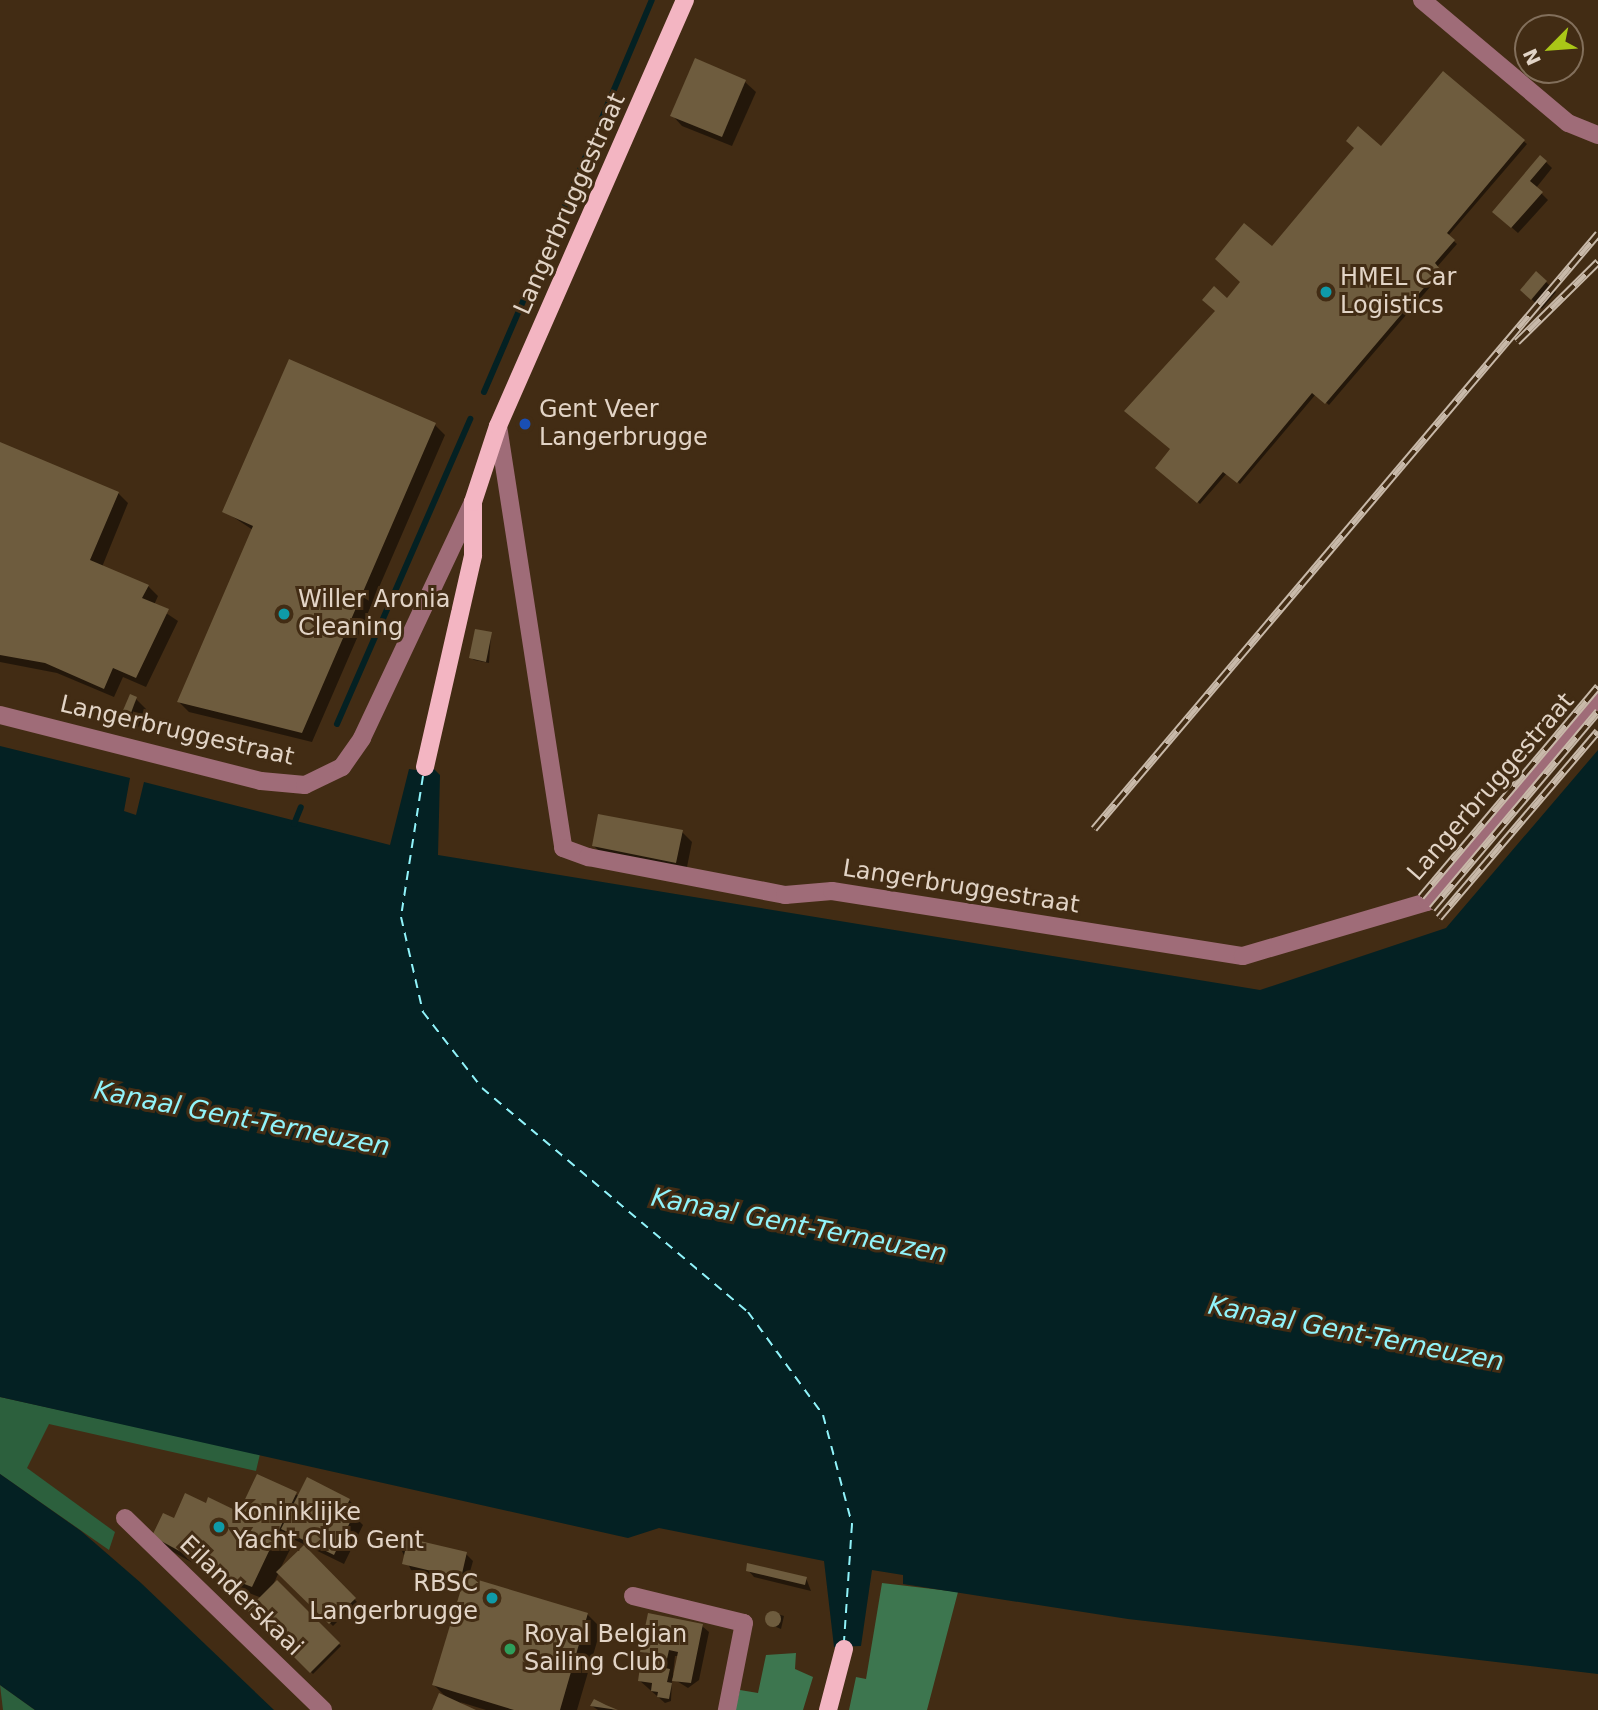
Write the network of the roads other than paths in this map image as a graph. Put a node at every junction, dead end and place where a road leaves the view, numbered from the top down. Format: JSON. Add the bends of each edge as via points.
{"nodes":[{"id":1,"x":685,"y":0,"type":"edge"},
{"id":2,"x":1422,"y":0,"type":"edge"},
{"id":3,"x":1598,"y":135,"type":"edge"},
{"id":4,"x":498,"y":426,"type":"junction"},
{"id":5,"x":472,"y":502,"type":"junction"},
{"id":6,"x":1598,"y":700,"type":"edge"},
{"id":7,"x":0,"y":715,"type":"edge"},
{"id":8,"x":425,"y":767,"type":"dead end"},
{"id":9,"x":125,"y":1518,"type":"dead end"},
{"id":10,"x":633,"y":1596,"type":"dead end"},
{"id":11,"x":844,"y":1649,"type":"dead end"},
{"id":12,"x":323,"y":1710,"type":"edge"},
{"id":13,"x":727,"y":1710,"type":"edge"},
{"id":14,"x":828,"y":1710,"type":"edge"}],
"edges":[{"from":1,"to":4,"type":"main road","name":"Langerbruggestraat"},
{"from":2,"to":3,"type":"street","via":[[1568,123]]},
{"from":4,"to":5,"type":"main road","name":"Langerbruggestraat"},
{"from":4,"to":6,"type":"street","name":"Langerbruggestraat","via":[[563,848],[588,857],[785,895],[832,891],[1243,956],[1427,902]]},
{"from":5,"to":7,"type":"street","name":"Langerbruggestraat","via":[[362,738],[342,767],[305,785],[261,780]]},
{"from":5,"to":8,"type":"main road","via":[[473,555]]},
{"from":9,"to":12,"type":"street","name":"Eilanderskaai"},
{"from":10,"to":13,"type":"street","via":[[744,1623]]},
{"from":11,"to":14,"type":"main road"}]}
